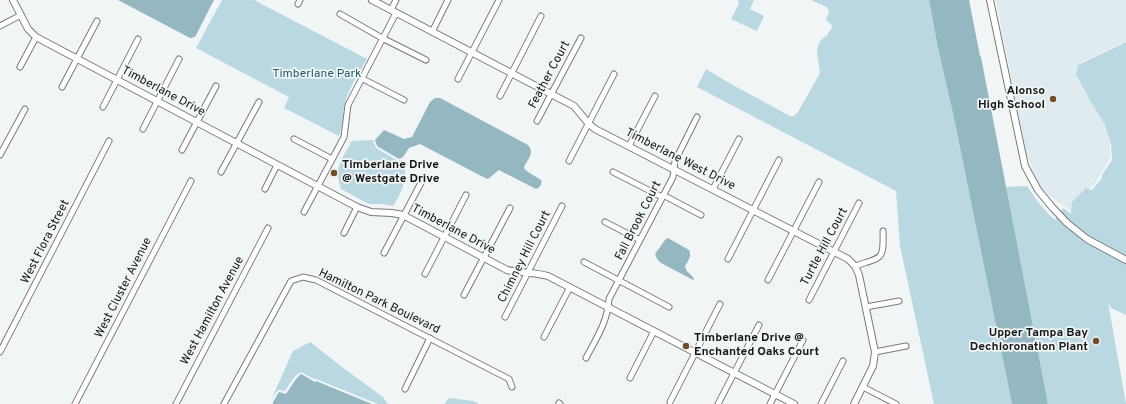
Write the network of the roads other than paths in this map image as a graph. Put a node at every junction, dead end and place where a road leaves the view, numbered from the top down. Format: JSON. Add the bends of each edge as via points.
{"nodes":[{"id":1,"x":13,"y":0,"type":"edge"},
{"id":2,"x":372,"y":0,"type":"edge"},
{"id":3,"x":396,"y":0,"type":"edge"},
{"id":4,"x":448,"y":0,"type":"edge"},
{"id":5,"x":499,"y":0,"type":"edge"},
{"id":6,"x":990,"y":0,"type":"edge"},
{"id":7,"x":393,"y":12,"type":"junction"},
{"id":8,"x":340,"y":14,"type":"dead end"},
{"id":9,"x":21,"y":15,"type":"junction"},
{"id":10,"x":541,"y":16,"type":"dead end"},
{"id":11,"x":97,"y":21,"type":"dead end"},
{"id":12,"x":0,"y":26,"type":"edge"},
{"id":13,"x":432,"y":32,"type":"junction"},
{"id":14,"x":36,"y":37,"type":"junction"},
{"id":15,"x":382,"y":38,"type":"junction"},
{"id":16,"x":581,"y":38,"type":"dead end"},
{"id":17,"x":138,"y":39,"type":"dead end"},
{"id":18,"x":472,"y":53,"type":"junction"},
{"id":19,"x":179,"y":58,"type":"dead end"},
{"id":20,"x":77,"y":59,"type":"junction"},
{"id":21,"x":426,"y":60,"type":"dead end"},
{"id":22,"x":20,"y":67,"type":"dead end"},
{"id":23,"x":512,"y":73,"type":"junction"},
{"id":24,"x":614,"y":74,"type":"dead end"},
{"id":25,"x":362,"y":78,"type":"junction"},
{"id":26,"x":458,"y":79,"type":"dead end"},
{"id":27,"x":117,"y":80,"type":"junction"},
{"id":28,"x":216,"y":86,"type":"dead end"},
{"id":29,"x":62,"y":87,"type":"dead end"},
{"id":30,"x":551,"y":94,"type":"junction"},
{"id":31,"x":500,"y":96,"type":"dead end"},
{"id":32,"x":655,"y":96,"type":"dead end"},
{"id":33,"x":404,"y":100,"type":"dead end"},
{"id":34,"x":157,"y":102,"type":"junction"},
{"id":35,"x":259,"y":102,"type":"dead end"},
{"id":36,"x":103,"y":107,"type":"dead end"},
{"id":37,"x":24,"y":109,"type":"dead end"},
{"id":38,"x":697,"y":117,"type":"dead end"},
{"id":39,"x":538,"y":121,"type":"dead end"},
{"id":40,"x":197,"y":123,"type":"junction"},
{"id":41,"x":588,"y":123,"type":"junction"},
{"id":42,"x":143,"y":129,"type":"dead end"},
{"id":43,"x":294,"y":139,"type":"dead end"},
{"id":44,"x":739,"y":139,"type":"dead end"},
{"id":45,"x":109,"y":141,"type":"dead end"},
{"id":46,"x":237,"y":144,"type":"junction"},
{"id":47,"x":629,"y":146,"type":"junction"},
{"id":48,"x":182,"y":150,"type":"dead end"},
{"id":49,"x":0,"y":155,"type":"edge"},
{"id":50,"x":332,"y":159,"type":"junction"},
{"id":51,"x":779,"y":160,"type":"dead end"},
{"id":52,"x":569,"y":161,"type":"dead end"},
{"id":53,"x":277,"y":165,"type":"junction"},
{"id":54,"x":674,"y":169,"type":"junction"},
{"id":55,"x":222,"y":172,"type":"dead end"},
{"id":56,"x":613,"y":172,"type":"dead end"},
{"id":57,"x":423,"y":178,"type":"dead end"},
{"id":58,"x":191,"y":181,"type":"dead end"},
{"id":59,"x":819,"y":182,"type":"dead end"},
{"id":60,"x":318,"y":186,"type":"junction"},
{"id":61,"x":265,"y":188,"type":"dead end"},
{"id":62,"x":713,"y":189,"type":"junction"},
{"id":63,"x":466,"y":195,"type":"dead end"},
{"id":64,"x":663,"y":196,"type":"junction"},
{"id":65,"x":859,"y":203,"type":"dead end"},
{"id":66,"x":562,"y":206,"type":"dead end"},
{"id":67,"x":357,"y":207,"type":"junction"},
{"id":68,"x":510,"y":208,"type":"dead end"},
{"id":69,"x":753,"y":210,"type":"junction"},
{"id":70,"x":304,"y":212,"type":"dead end"},
{"id":71,"x":403,"y":215,"type":"junction"},
{"id":72,"x":701,"y":215,"type":"dead end"},
{"id":73,"x":605,"y":222,"type":"dead end"},
{"id":74,"x":268,"y":228,"type":"dead end"},
{"id":75,"x":794,"y":231,"type":"junction"},
{"id":76,"x":883,"y":231,"type":"dead end"},
{"id":77,"x":344,"y":233,"type":"dead end"},
{"id":78,"x":444,"y":237,"type":"junction"},
{"id":79,"x":640,"y":240,"type":"junction"},
{"id":80,"x":834,"y":251,"type":"junction"},
{"id":81,"x":384,"y":253,"type":"dead end"},
{"id":82,"x":484,"y":258,"type":"junction"},
{"id":83,"x":728,"y":259,"type":"dead end"},
{"id":84,"x":1126,"y":260,"type":"edge"},
{"id":85,"x":584,"y":262,"type":"dead end"},
{"id":86,"x":855,"y":266,"type":"junction"},
{"id":87,"x":528,"y":273,"type":"junction"},
{"id":88,"x":425,"y":274,"type":"dead end"},
{"id":89,"x":768,"y":280,"type":"dead end"},
{"id":90,"x":619,"y":281,"type":"junction"},
{"id":91,"x":570,"y":287,"type":"junction"},
{"id":92,"x":464,"y":295,"type":"dead end"},
{"id":93,"x":808,"y":300,"type":"dead end"},
{"id":94,"x":899,"y":301,"type":"dead end"},
{"id":95,"x":720,"y":304,"type":"dead end"},
{"id":96,"x":609,"y":307,"type":"junction"},
{"id":97,"x":669,"y":307,"type":"dead end"},
{"id":98,"x":866,"y":307,"type":"junction"},
{"id":99,"x":505,"y":317,"type":"dead end"},
{"id":100,"x":760,"y":325,"type":"dead end"},
{"id":101,"x":654,"y":331,"type":"junction"},
{"id":102,"x":544,"y":337,"type":"dead end"},
{"id":103,"x":430,"y":338,"type":"junction"},
{"id":104,"x":803,"y":340,"type":"dead end"},
{"id":105,"x":906,"y":346,"type":"dead end"},
{"id":106,"x":0,"y":352,"type":"edge"},
{"id":107,"x":695,"y":352,"type":"junction"},
{"id":108,"x":875,"y":352,"type":"junction"},
{"id":109,"x":586,"y":358,"type":"dead end"},
{"id":110,"x":843,"y":361,"type":"dead end"},
{"id":111,"x":734,"y":373,"type":"junction"},
{"id":112,"x":630,"y":378,"type":"dead end"},
{"id":113,"x":512,"y":387,"type":"dead end"},
{"id":114,"x":863,"y":387,"type":"junction"},
{"id":115,"x":405,"y":389,"type":"dead end"},
{"id":116,"x":775,"y":394,"type":"junction"},
{"id":117,"x":670,"y":402,"type":"dead end"},
{"id":118,"x":75,"y":404,"type":"edge"},
{"id":119,"x":176,"y":404,"type":"edge"},
{"id":120,"x":224,"y":404,"type":"edge"},
{"id":121,"x":718,"y":404,"type":"edge"},
{"id":122,"x":770,"y":404,"type":"edge"},
{"id":123,"x":794,"y":404,"type":"edge"},
{"id":124,"x":821,"y":404,"type":"edge"},
{"id":125,"x":854,"y":404,"type":"edge"},
{"id":126,"x":896,"y":404,"type":"edge"}],
"edges":[{"from":1,"to":9,"type":"street","name":"Timberlane Drive"},
{"from":2,"to":7,"type":"street","name":"Timberlane West Drive"},
{"from":3,"to":7,"type":"street"},
{"from":4,"to":13,"type":"street"},
{"from":5,"to":18,"type":"street"},
{"from":6,"to":84,"type":"street","via":[[1025,166],[1038,190],[1067,223],[1087,239]]},
{"from":7,"to":13,"type":"street","name":"Timberlane West Drive"},
{"from":7,"to":15,"type":"street"},
{"from":8,"to":15,"type":"street"},
{"from":9,"to":12,"type":"street"},
{"from":9,"to":14,"type":"street","name":"Timberlane Drive"},
{"from":10,"to":23,"type":"street"},
{"from":11,"to":20,"type":"street"},
{"from":13,"to":18,"type":"street","name":"Timberlane West Drive"},
{"from":14,"to":20,"type":"street","name":"Timberlane Drive"},
{"from":14,"to":22,"type":"street"},
{"from":15,"to":21,"type":"street"},
{"from":15,"to":25,"type":"street"},
{"from":16,"to":30,"type":"street","name":"Feather Court"},
{"from":17,"to":27,"type":"street"},
{"from":18,"to":23,"type":"street","name":"Timberlane West Drive"},
{"from":18,"to":26,"type":"street"},
{"from":19,"to":34,"type":"street"},
{"from":20,"to":27,"type":"street","name":"Timberlane Drive"},
{"from":20,"to":29,"type":"street"},
{"from":23,"to":30,"type":"street","name":"Timberlane West Drive"},
{"from":23,"to":31,"type":"street"},
{"from":24,"to":41,"type":"street"},
{"from":25,"to":33,"type":"street"},
{"from":25,"to":50,"type":"street","via":[[348,105],[344,137]]},
{"from":27,"to":34,"type":"street","name":"Timberlane Drive"},
{"from":27,"to":36,"type":"street"},
{"from":28,"to":40,"type":"street"},
{"from":30,"to":39,"type":"street","name":"Feather Court"},
{"from":30,"to":41,"type":"street","name":"Timberlane West Drive","via":[[574,106]]},
{"from":32,"to":47,"type":"street"},
{"from":34,"to":40,"type":"street","name":"Timberlane Drive"},
{"from":34,"to":42,"type":"street"},
{"from":35,"to":46,"type":"street"},
{"from":37,"to":49,"type":"street"},
{"from":38,"to":54,"type":"street","name":"Fall Brook Court","via":[[675,161]]},
{"from":40,"to":46,"type":"street","name":"Timberlane Drive"},
{"from":40,"to":48,"type":"street"},
{"from":41,"to":47,"type":"street","name":"Timberlane West Drive"},
{"from":41,"to":52,"type":"street"},
{"from":43,"to":50,"type":"street"},
{"from":44,"to":62,"type":"street"},
{"from":45,"to":106,"type":"street","name":"West Flora Street"},
{"from":46,"to":53,"type":"street","name":"Timberlane Drive"},
{"from":46,"to":55,"type":"street"},
{"from":47,"to":54,"type":"street","name":"Timberlane West Drive"},
{"from":50,"to":60,"type":"street"},
{"from":51,"to":69,"type":"street"},
{"from":53,"to":60,"type":"street","name":"Timberlane Drive"},
{"from":53,"to":61,"type":"street"},
{"from":54,"to":62,"type":"street","name":"Timberlane West Drive"},
{"from":54,"to":64,"type":"street","name":"Fall Brook Court"},
{"from":56,"to":64,"type":"street"},
{"from":57,"to":71,"type":"street"},
{"from":58,"to":118,"type":"street","name":"West Cluster Avenue"},
{"from":59,"to":75,"type":"street"},
{"from":60,"to":67,"type":"street","name":"Timberlane Drive"},
{"from":60,"to":70,"type":"street"},
{"from":62,"to":69,"type":"street","name":"Timberlane West Drive"},
{"from":63,"to":78,"type":"street"},
{"from":64,"to":72,"type":"street"},
{"from":64,"to":79,"type":"street","name":"Fall Brook Court"},
{"from":65,"to":80,"type":"street","name":"Turtle Hill Court"},
{"from":66,"to":87,"type":"street","name":"Chimney Hill Court"},
{"from":67,"to":71,"type":"street","name":"Timberlane Drive","via":[[371,212]]},
{"from":67,"to":77,"type":"street"},
{"from":68,"to":82,"type":"street"},
{"from":69,"to":75,"type":"street","name":"Timberlane West Drive"},
{"from":69,"to":83,"type":"street"},
{"from":71,"to":78,"type":"street","name":"Timberlane Drive"},
{"from":71,"to":81,"type":"street"},
{"from":73,"to":79,"type":"street"},
{"from":74,"to":119,"type":"street","name":"West Hamilton Avenue"},
{"from":75,"to":80,"type":"street","name":"Timberlane West Drive"},
{"from":75,"to":89,"type":"street"},
{"from":76,"to":86,"type":"street","via":[[882,255]]},
{"from":78,"to":82,"type":"street","name":"Timberlane Drive"},
{"from":78,"to":88,"type":"street"},
{"from":79,"to":90,"type":"street","name":"Fall Brook Court"},
{"from":80,"to":86,"type":"street","name":"Timberlane West Drive"},
{"from":80,"to":93,"type":"street","name":"Turtle Hill Court"},
{"from":82,"to":87,"type":"street","name":"Timberlane Drive","via":[[508,270]]},
{"from":82,"to":92,"type":"street"},
{"from":85,"to":90,"type":"street"},
{"from":86,"to":98,"type":"street"},
{"from":87,"to":91,"type":"street","name":"Timberlane Drive","via":[[548,276]]},
{"from":87,"to":99,"type":"street","name":"Chimney Hill Court"},
{"from":90,"to":96,"type":"street","name":"Fall Brook Court","via":[[609,299]]},
{"from":90,"to":97,"type":"street"},
{"from":91,"to":96,"type":"street","name":"Timberlane Drive"},
{"from":91,"to":102,"type":"street"},
{"from":94,"to":98,"type":"street"},
{"from":95,"to":107,"type":"street"},
{"from":96,"to":101,"type":"street","name":"Timberlane Drive"},
{"from":96,"to":109,"type":"street","name":"Fall Brook Court","via":[[606,319]]},
{"from":98,"to":108,"type":"street"},
{"from":100,"to":111,"type":"street"},
{"from":101,"to":107,"type":"street","name":"Timberlane Drive"},
{"from":101,"to":112,"type":"street"},
{"from":103,"to":113,"type":"street","name":"Hamilton Park Boulevard","via":[[509,379]]},
{"from":103,"to":115,"type":"street"},
{"from":103,"to":120,"type":"street","name":"Hamilton Park Boulevard","via":[[316,280],[303,277],[291,281]]},
{"from":104,"to":116,"type":"street"},
{"from":105,"to":108,"type":"street"},
{"from":107,"to":111,"type":"street","name":"Timberlane Drive"},
{"from":107,"to":117,"type":"street"},
{"from":108,"to":114,"type":"street","via":[[873,366]]},
{"from":110,"to":124,"type":"street"},
{"from":111,"to":116,"type":"street","name":"Timberlane Drive"},
{"from":111,"to":121,"type":"street"},
{"from":114,"to":125,"type":"street"},
{"from":114,"to":126,"type":"street"},
{"from":116,"to":122,"type":"street"},
{"from":116,"to":123,"type":"street","name":"Timberlane Drive"}]}
